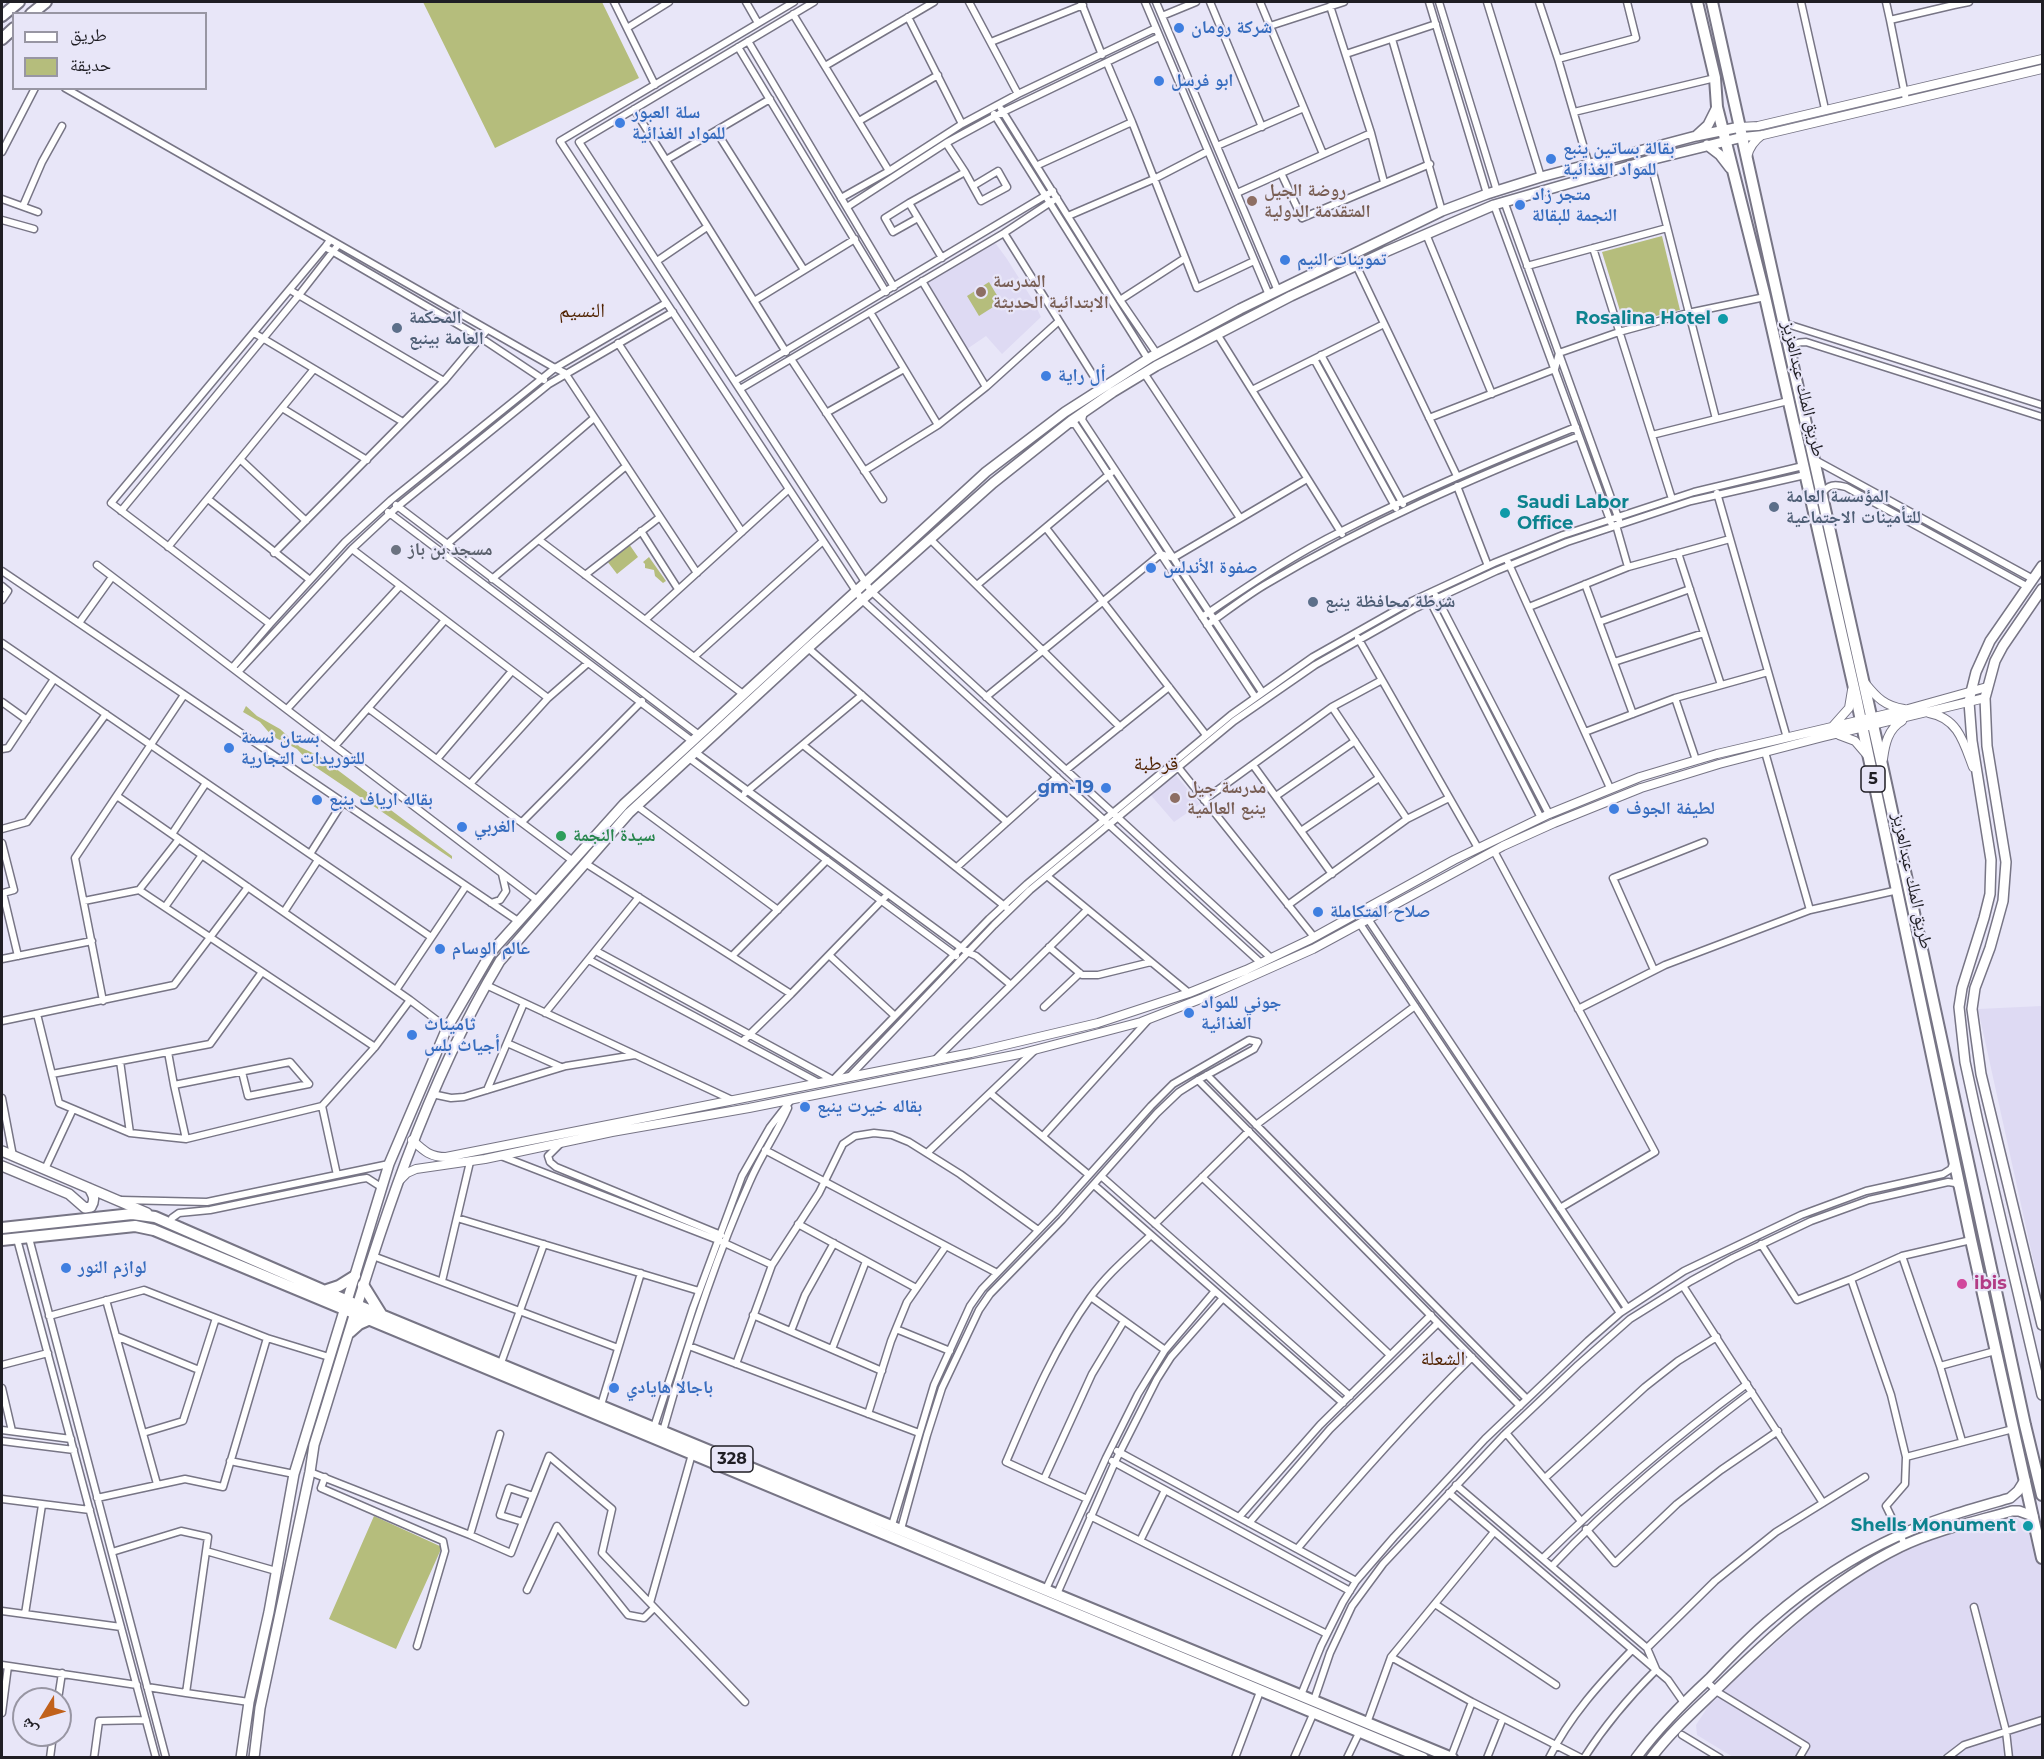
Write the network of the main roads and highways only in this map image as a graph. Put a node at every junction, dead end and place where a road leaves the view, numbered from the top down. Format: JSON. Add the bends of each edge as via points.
{"nodes":[{"id":1,"x":19,"y":2,"type":"edge"},
{"id":2,"x":46,"y":2,"type":"edge"},
{"id":3,"x":1697,"y":2,"type":"edge"},
{"id":4,"x":1712,"y":2,"type":"edge"},
{"id":5,"x":34,"y":12,"type":"edge"},
{"id":6,"x":2,"y":16,"type":"edge"},
{"id":7,"x":1717,"y":106,"type":"junction"},
{"id":8,"x":1742,"y":132,"type":"junction"},
{"id":9,"x":1696,"y":135,"type":"junction"},
{"id":10,"x":1724,"y":135,"type":"junction"},
{"id":11,"x":1707,"y":145,"type":"junction"},
{"id":12,"x":1733,"y":173,"type":"junction"},
{"id":13,"x":2043,"y":566,"type":"edge"},
{"id":14,"x":2043,"y":589,"type":"edge"},
{"id":15,"x":1858,"y":682,"type":"junction"},
{"id":16,"x":1867,"y":723,"type":"junction"},
{"id":17,"x":2,"y":1151,"type":"edge"},
{"id":18,"x":2,"y":1166,"type":"edge"},
{"id":19,"x":89,"y":1188,"type":"junction"},
{"id":20,"x":155,"y":1217,"type":"junction"},
{"id":21,"x":2,"y":1228,"type":"edge"},
{"id":22,"x":2,"y":1240,"type":"edge"},
{"id":23,"x":355,"y":1276,"type":"junction"},
{"id":24,"x":363,"y":1285,"type":"junction"},
{"id":25,"x":327,"y":1290,"type":"junction"},
{"id":26,"x":350,"y":1307,"type":"junction"},
{"id":27,"x":382,"y":1314,"type":"junction"},
{"id":28,"x":368,"y":1320,"type":"junction"},
{"id":29,"x":2043,"y":1325,"type":"edge"},
{"id":30,"x":350,"y":1332,"type":"junction"},
{"id":31,"x":2043,"y":1395,"type":"edge"},
{"id":32,"x":2025,"y":1480,"type":"junction"},
{"id":33,"x":2043,"y":1495,"type":"edge"},
{"id":34,"x":2033,"y":1516,"type":"junction"},
{"id":35,"x":2043,"y":1558,"type":"edge"},
{"id":36,"x":1314,"y":1706,"type":"junction"},
{"id":37,"x":1363,"y":1727,"type":"junction"},
{"id":38,"x":1415,"y":1756,"type":"edge"},
{"id":39,"x":1452,"y":1757,"type":"edge"},
{"id":40,"x":241,"y":1758,"type":"edge"},
{"id":41,"x":254,"y":1758,"type":"edge"},
{"id":42,"x":1636,"y":1758,"type":"edge"},
{"id":43,"x":1651,"y":1758,"type":"edge"}],
"edges":[{"from":1,"to":6,"type":"main road"},
{"from":2,"to":5,"type":"main road"},
{"from":3,"to":7,"type":"main road","name":"طريق الملك عبدالعزيز","number":"5","via":[[1715,78]]},
{"from":4,"to":8,"type":"main road","name":"طريق الملك عبدالعزيز","number":"5"},
{"from":7,"to":9,"type":"main road","via":[[1708,125]]},
{"from":7,"to":10,"type":"main road","name":"طريق الملك عبدالعزيز","number":"5"},
{"from":8,"to":10,"type":"main road"},
{"from":8,"to":15,"type":"main road","name":"طريق الملك عبدالعزيز","number":"5","via":[[1822,495]]},
{"from":9,"to":10,"type":"main road"},
{"from":9,"to":23,"type":"main road","via":[[1497,190],[1442,211],[1148,359],[1065,412],[986,472],[624,804],[492,951],[447,1028],[389,1164]]},
{"from":10,"to":11,"type":"main road"},
{"from":10,"to":12,"type":"main road","name":"طريق الملك عبدالعزيز","number":"5"},
{"from":11,"to":12,"type":"main road"},
{"from":11,"to":24,"type":"main road","via":[[1499,203],[1356,266],[1144,374],[1066,424],[993,483],[637,806],[511,946],[486,985],[432,1094],[412,1140]]},
{"from":12,"to":15,"type":"main road","name":"طريق الملك عبدالعزيز","number":"5"},
{"from":13,"to":31,"type":"main road","via":[[1990,641],[1976,672],[1969,702],[1991,860],[1990,894],[1959,1006],[1965,1062]]},
{"from":14,"to":29,"type":"main road","via":[[1995,661],[1985,698],[1987,746],[2006,862],[2003,901],[1972,1009],[1981,1074]]},
{"from":15,"to":16,"type":"main road","name":"طريق الملك عبدالعزيز","number":"5"},
{"from":16,"to":32,"type":"main road","name":"طريق الملك عبدالعزيز","number":"5","via":[[1868,756]]},
{"from":16,"to":33,"type":"main road","name":"طريق الملك عبدالعزيز","number":"5","via":[[1883,770]]},
{"from":17,"to":19,"type":"main road"},
{"from":18,"to":19,"type":"main road","via":[[69,1194],[85,1208],[94,1202]]},
{"from":19,"to":20,"type":"main road"},
{"from":20,"to":21,"type":"main road","number":"328","via":[[132,1214]]},
{"from":20,"to":25,"type":"main road","number":"328"},
{"from":22,"to":26,"type":"main road","via":[[135,1226]]},
{"from":23,"to":25,"type":"main road"},
{"from":23,"to":26,"type":"main road"},
{"from":24,"to":26,"type":"main road"},
{"from":24,"to":27,"type":"main road"},
{"from":25,"to":26,"type":"main road","number":"328"},
{"from":26,"to":27,"type":"main road","number":"328"},
{"from":26,"to":28,"type":"main road"},
{"from":26,"to":30,"type":"main road"},
{"from":26,"to":40,"type":"main road","via":[[329,1356],[294,1474]]},
{"from":27,"to":36,"type":"main road","number":"328","via":[[1301,1695]]},
{"from":28,"to":30,"type":"main road"},
{"from":28,"to":36,"type":"main road","via":[[1261,1689]]},
{"from":30,"to":41,"type":"main road","via":[[314,1444],[260,1708]]},
{"from":32,"to":34,"type":"main road","name":"طريق الملك عبدالعزيز","number":"5"},
{"from":32,"to":42,"type":"main road","via":[[2010,1498],[1900,1534],[1807,1591],[1772,1617],[1706,1681]]},
{"from":34,"to":35,"type":"main road","name":"طريق الملك عبدالعزيز","number":"5"},
{"from":34,"to":43,"type":"main road","via":[[2012,1511],[1951,1528],[1879,1558],[1781,1628]]},
{"from":36,"to":37,"type":"main road","number":"328"},
{"from":37,"to":38,"type":"main road"},
{"from":37,"to":39,"type":"main road","number":"328"}]}
